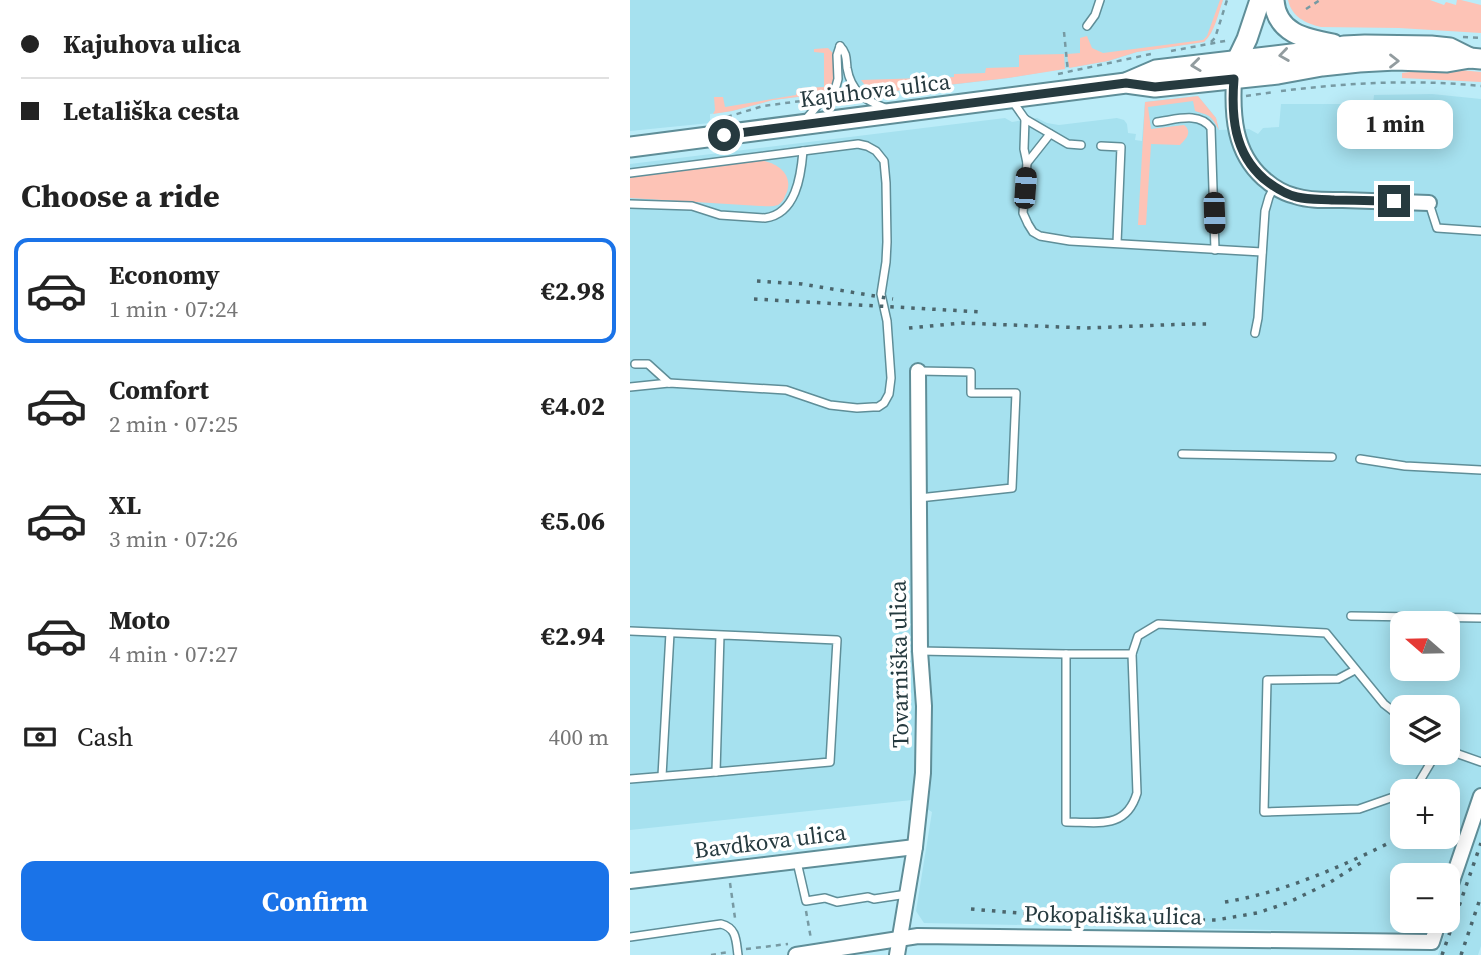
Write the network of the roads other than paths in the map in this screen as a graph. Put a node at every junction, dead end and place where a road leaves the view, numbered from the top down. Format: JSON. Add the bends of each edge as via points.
{"nodes":[{"id":1,"x":1100,"y":0,"type":"edge"},
{"id":2,"x":1247,"y":0,"type":"edge"},
{"id":3,"x":1260,"y":0,"type":"edge"},
{"id":4,"x":1274,"y":0,"type":"edge"},
{"id":5,"x":1087,"y":26,"type":"dead end"},
{"id":6,"x":1345,"y":54,"type":"junction"},
{"id":7,"x":1476,"y":58,"type":"edge"},
{"id":8,"x":1235,"y":70,"type":"junction"},
{"id":9,"x":1010,"y":99,"type":"junction"},
{"id":10,"x":895,"y":112,"type":"junction"},
{"id":11,"x":1025,"y":119,"type":"junction"},
{"id":12,"x":1157,"y":122,"type":"dead end"},
{"id":13,"x":802,"y":124,"type":"junction"},
{"id":14,"x":1050,"y":134,"type":"junction"},
{"id":15,"x":1081,"y":145,"type":"dead end"},
{"id":16,"x":630,"y":146,"type":"edge"},
{"id":17,"x":1101,"y":146,"type":"dead end"},
{"id":18,"x":803,"y":151,"type":"junction"},
{"id":19,"x":1027,"y":163,"type":"junction"},
{"id":20,"x":630,"y":173,"type":"edge"},
{"id":21,"x":1274,"y":187,"type":"junction"},
{"id":22,"x":1429,"y":202,"type":"joint"},
{"id":23,"x":630,"y":204,"type":"edge"},
{"id":24,"x":1481,"y":231,"type":"edge"},
{"id":25,"x":1117,"y":243,"type":"junction"},
{"id":26,"x":1215,"y":250,"type":"junction"},
{"id":27,"x":1262,"y":252,"type":"junction"},
{"id":28,"x":1255,"y":333,"type":"dead end"},
{"id":29,"x":635,"y":364,"type":"dead end"},
{"id":30,"x":918,"y":371,"type":"joint"},
{"id":31,"x":669,"y":383,"type":"junction"},
{"id":32,"x":630,"y":387,"type":"edge"},
{"id":33,"x":1182,"y":454,"type":"dead end"},
{"id":34,"x":1332,"y":457,"type":"dead end"},
{"id":35,"x":1360,"y":459,"type":"dead end"},
{"id":36,"x":1481,"y":470,"type":"edge"},
{"id":37,"x":919,"y":498,"type":"junction"},
{"id":38,"x":1352,"y":615,"type":"dead end"},
{"id":39,"x":1481,"y":618,"type":"edge"},
{"id":40,"x":630,"y":631,"type":"edge"},
{"id":41,"x":670,"y":633,"type":"junction"},
{"id":42,"x":720,"y":635,"type":"junction"},
{"id":43,"x":919,"y":651,"type":"junction"},
{"id":44,"x":1066,"y":654,"type":"junction"},
{"id":45,"x":1132,"y":654,"type":"junction"},
{"id":46,"x":1355,"y":670,"type":"junction"},
{"id":47,"x":1390,"y":709,"type":"edge"},
{"id":48,"x":1460,"y":755,"type":"edge"},
{"id":49,"x":1481,"y":762,"type":"edge"},
{"id":50,"x":716,"y":772,"type":"junction"},
{"id":51,"x":662,"y":776,"type":"junction"},
{"id":52,"x":630,"y":779,"type":"edge"},
{"id":53,"x":1481,"y":796,"type":"edge"},
{"id":54,"x":1390,"y":798,"type":"edge"},
{"id":55,"x":915,"y":847,"type":"junction"},
{"id":56,"x":797,"y":861,"type":"junction"},
{"id":57,"x":1458,"y":863,"type":"edge"},
{"id":58,"x":630,"y":881,"type":"edge"},
{"id":59,"x":907,"y":894,"type":"junction"},
{"id":60,"x":630,"y":937,"type":"edge"},
{"id":61,"x":899,"y":939,"type":"junction"},
{"id":62,"x":1253,"y":939,"type":"junction"},
{"id":63,"x":1429,"y":949,"type":"edge"},
{"id":64,"x":738,"y":955,"type":"edge"},
{"id":65,"x":796,"y":955,"type":"edge"},
{"id":66,"x":897,"y":955,"type":"edge"},
{"id":67,"x":1252,"y":955,"type":"edge"}],
"edges":[{"from":1,"to":5,"type":"lane"},
{"from":2,"to":8,"type":"main road","via":[[1232,47]]},
{"from":3,"to":8,"type":"main road"},
{"from":4,"to":6,"type":"main road","via":[[1284,26]]},
{"from":6,"to":7,"type":"main road","name":"Kajuhova ulica","via":[[1396,61]]},
{"from":6,"to":8,"type":"main road","name":"Kajuhova ulica","via":[[1333,49]]},
{"from":8,"to":9,"type":"main road","name":"Kajuhova ulica","via":[[1202,64],[1156,70],[1126,83]]},
{"from":8,"to":21,"type":"street","via":[[1233,109],[1240,147],[1253,168]]},
{"from":9,"to":10,"type":"main road","name":"Kajuhova ulica"},
{"from":9,"to":11,"type":"lane"},
{"from":10,"to":13,"type":"main road","name":"Kajuhova ulica"},
{"from":10,"to":13,"type":"lane","via":[[866,100],[854,88],[840,46],[835,90]]},
{"from":11,"to":14,"type":"lane"},
{"from":11,"to":19,"type":"lane"},
{"from":12,"to":26,"type":"lane","via":[[1195,117],[1211,128]]},
{"from":13,"to":16,"type":"main road","name":"Kajuhova ulica"},
{"from":14,"to":15,"type":"lane"},
{"from":14,"to":19,"type":"lane"},
{"from":17,"to":25,"type":"lane","via":[[1121,147]]},
{"from":18,"to":20,"type":"lane"},
{"from":18,"to":23,"type":"lane","via":[[793,196],[772,217],[720,215],[692,206]]},
{"from":18,"to":31,"type":"lane","via":[[858,144],[876,151],[884,161],[887,252],[881,294],[891,378],[887,399],[878,407],[857,408],[830,405],[786,390]]},
{"from":19,"to":25,"type":"lane","via":[[1023,213],[1033,232],[1053,240]]},
{"from":21,"to":22,"type":"street","via":[[1307,199]]},
{"from":21,"to":27,"type":"lane","via":[[1266,206]]},
{"from":22,"to":24,"type":"lane","via":[[1437,228]]},
{"from":25,"to":26,"type":"lane"},
{"from":26,"to":27,"type":"lane"},
{"from":27,"to":28,"type":"lane"},
{"from":29,"to":31,"type":"lane","via":[[648,364]]},
{"from":30,"to":37,"type":"street","name":"Tovarniška ulica"},
{"from":30,"to":37,"type":"lane","via":[[971,372],[971,393],[1016,393],[1012,488]]},
{"from":31,"to":32,"type":"lane"},
{"from":33,"to":34,"type":"lane"},
{"from":35,"to":36,"type":"lane"},
{"from":37,"to":43,"type":"street","name":"Tovarniška ulica"},
{"from":38,"to":39,"type":"lane"},
{"from":40,"to":41,"type":"lane"},
{"from":41,"to":42,"type":"lane"},
{"from":41,"to":51,"type":"lane"},
{"from":42,"to":50,"type":"lane"},
{"from":42,"to":50,"type":"lane","via":[[837,640],[830,762]]},
{"from":43,"to":44,"type":"lane"},
{"from":43,"to":55,"type":"street","name":"Tovarniška ulica","via":[[923,773]]},
{"from":44,"to":45,"type":"lane"},
{"from":44,"to":45,"type":"lane","via":[[1066,822],[1078,822],[1113,821],[1134,803]]},
{"from":45,"to":46,"type":"lane","via":[[1138,636],[1158,624],[1326,633]]},
{"from":46,"to":47,"type":"lane"},
{"from":46,"to":54,"type":"lane","via":[[1338,679],[1267,680],[1264,812],[1359,809]]},
{"from":48,"to":49,"type":"lane"},
{"from":50,"to":51,"type":"lane"},
{"from":51,"to":52,"type":"lane"},
{"from":53,"to":57,"type":"street"},
{"from":55,"to":56,"type":"street","name":"Bavdkova ulica"},
{"from":55,"to":59,"type":"street","name":"Tovarniška ulica"},
{"from":56,"to":58,"type":"street","name":"Bavdkova ulica"},
{"from":56,"to":59,"type":"lane","via":[[806,901]]},
{"from":59,"to":61,"type":"street","name":"Tovarniška ulica"},
{"from":60,"to":64,"type":"lane","via":[[721,923],[734,933]]},
{"from":61,"to":62,"type":"street","name":"Pokopališka ulica"},
{"from":61,"to":65,"type":"street","name":"Pokopališka ulica"},
{"from":61,"to":66,"type":"street","name":"Tovarniška ulica"},
{"from":62,"to":63,"type":"street","name":"Pokopališka ulica"},
{"from":62,"to":67,"type":"street"}]}
